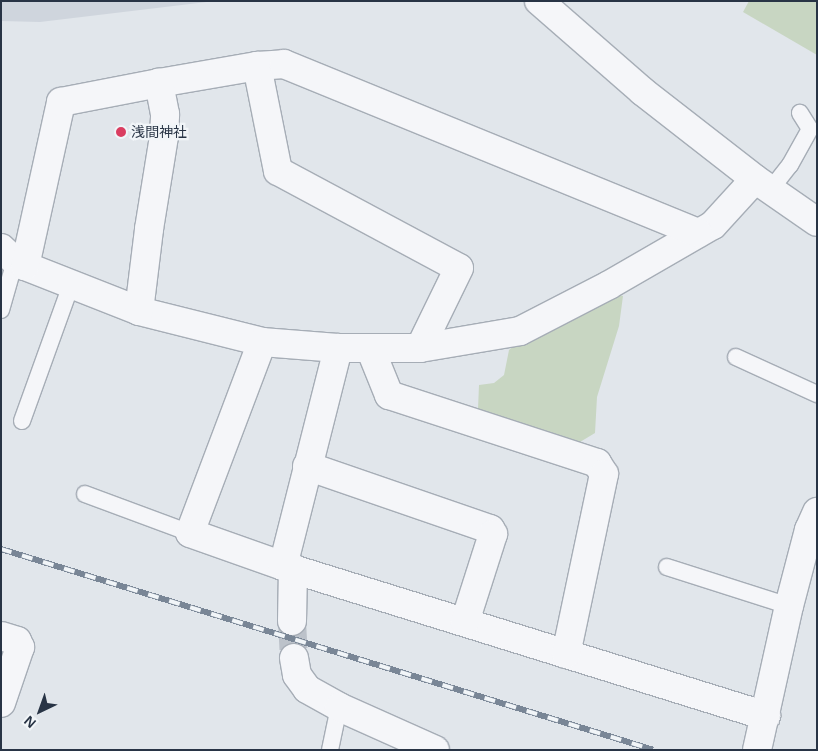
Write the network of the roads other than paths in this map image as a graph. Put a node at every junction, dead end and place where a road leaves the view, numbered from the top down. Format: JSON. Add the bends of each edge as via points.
{"nodes":[{"id":1,"x":539,"y":1,"type":"edge"},
{"id":2,"x":257,"y":66,"type":"junction"},
{"id":3,"x":159,"y":83,"type":"junction"},
{"id":4,"x":800,"y":113,"type":"dead end"},
{"id":5,"x":763,"y":184,"type":"junction"},
{"id":6,"x":817,"y":222,"type":"edge"},
{"id":7,"x":698,"y":233,"type":"junction"},
{"id":8,"x":14,"y":258,"type":"edge"},
{"id":9,"x":71,"y":285,"type":"junction"},
{"id":10,"x":1,"y":310,"type":"edge"},
{"id":11,"x":139,"y":311,"type":"junction"},
{"id":12,"x":262,"y":342,"type":"junction"},
{"id":13,"x":338,"y":348,"type":"junction"},
{"id":14,"x":370,"y":348,"type":"junction"},
{"id":15,"x":420,"y":348,"type":"junction"},
{"id":16,"x":736,"y":357,"type":"dead end"},
{"id":17,"x":817,"y":394,"type":"edge"},
{"id":18,"x":22,"y":421,"type":"dead end"},
{"id":19,"x":307,"y":466,"type":"junction"},
{"id":20,"x":85,"y":494,"type":"dead end"},
{"id":21,"x":817,"y":512,"type":"edge"},
{"id":22,"x":190,"y":533,"type":"junction"},
{"id":23,"x":288,"y":567,"type":"junction"},
{"id":24,"x":667,"y":567,"type":"dead end"},
{"id":25,"x":790,"y":606,"type":"junction"},
{"id":26,"x":292,"y":621,"type":"tunnel mouth"},
{"id":27,"x":465,"y":622,"type":"junction"},
{"id":28,"x":1,"y":636,"type":"edge"},
{"id":29,"x":566,"y":654,"type":"junction"},
{"id":30,"x":294,"y":658,"type":"tunnel mouth"},
{"id":31,"x":1,"y":704,"type":"edge"},
{"id":32,"x":339,"y":707,"type":"junction"},
{"id":33,"x":766,"y":716,"type":"junction"},
{"id":34,"x":399,"y":743,"type":"edge"},
{"id":35,"x":330,"y":750,"type":"edge"},
{"id":36,"x":435,"y":750,"type":"edge"},
{"id":37,"x":757,"y":750,"type":"edge"}],
"edges":[{"from":1,"to":5,"type":"street","via":[[642,91]]},
{"from":2,"to":3,"type":"street"},
{"from":2,"to":7,"type":"street","via":[[284,64],[310,73]]},
{"from":2,"to":15,"type":"street","via":[[278,172],[459,268]]},
{"from":3,"to":8,"type":"street","via":[[60,102]]},
{"from":3,"to":11,"type":"street","via":[[165,114],[164,136],[148,229]]},
{"from":4,"to":5,"type":"lane","via":[[810,129],[790,165]]},
{"from":5,"to":6,"type":"street"},
{"from":5,"to":7,"type":"street","via":[[713,225]]},
{"from":7,"to":15,"type":"street","via":[[609,285],[520,331]]},
{"from":8,"to":9,"type":"street"},
{"from":8,"to":10,"type":"lane"},
{"from":9,"to":11,"type":"street"},
{"from":9,"to":18,"type":"lane"},
{"from":11,"to":12,"type":"street"},
{"from":12,"to":13,"type":"street"},
{"from":12,"to":22,"type":"street"},
{"from":13,"to":14,"type":"street"},
{"from":13,"to":19,"type":"street"},
{"from":14,"to":15,"type":"street"},
{"from":14,"to":29,"type":"street","via":[[389,395],[597,463],[604,474]]},
{"from":16,"to":17,"type":"lane"},
{"from":19,"to":23,"type":"street"},
{"from":19,"to":27,"type":"street","via":[[490,529],[493,534]]},
{"from":20,"to":22,"type":"lane"},
{"from":21,"to":25,"type":"street","via":[[809,530]]},
{"from":22,"to":23,"type":"street"},
{"from":23,"to":26,"type":"street"},
{"from":23,"to":27,"type":"street"},
{"from":24,"to":25,"type":"lane"},
{"from":25,"to":33,"type":"street"},
{"from":27,"to":29,"type":"street"},
{"from":28,"to":31,"type":"street","via":[[17,641],[20,647]]},
{"from":29,"to":33,"type":"street"},
{"from":30,"to":32,"type":"street","via":[[297,675],[307,690]]},
{"from":32,"to":34,"type":"street"},
{"from":32,"to":35,"type":"lane"},
{"from":33,"to":37,"type":"street"},
{"from":34,"to":36,"type":"street"}]}
